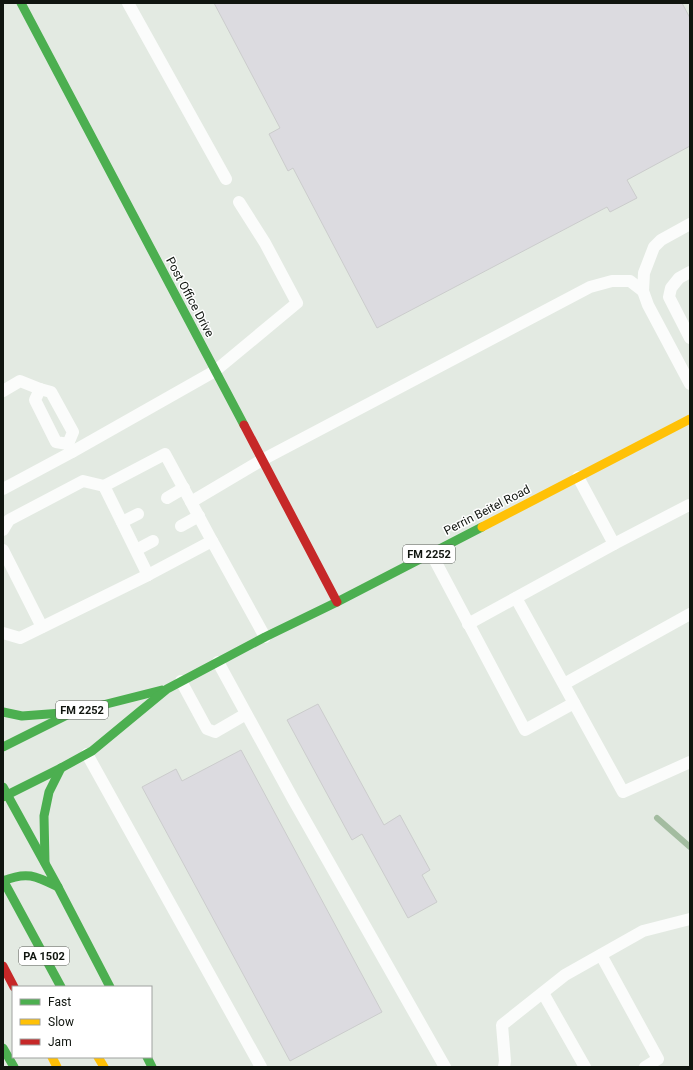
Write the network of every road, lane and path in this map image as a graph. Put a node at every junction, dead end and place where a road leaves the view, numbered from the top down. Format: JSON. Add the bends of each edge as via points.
{"nodes":[{"id":1,"x":21,"y":3,"type":"edge"},
{"id":2,"x":128,"y":3,"type":"edge"},
{"id":3,"x":226,"y":179,"type":"dead end"},
{"id":4,"x":239,"y":202,"type":"dead end"},
{"id":5,"x":690,"y":224,"type":"edge"},
{"id":6,"x":690,"y":272,"type":"edge"},
{"id":7,"x":643,"y":291,"type":"junction"},
{"id":8,"x":686,"y":318,"type":"edge"},
{"id":9,"x":690,"y":338,"type":"edge"},
{"id":10,"x":216,"y":372,"type":"junction"},
{"id":11,"x":690,"y":384,"type":"edge"},
{"id":12,"x":40,"y":389,"type":"junction"},
{"id":13,"x":3,"y":391,"type":"edge"},
{"id":14,"x":690,"y":419,"type":"edge"},
{"id":15,"x":70,"y":448,"type":"junction"},
{"id":16,"x":262,"y":460,"type":"junction"},
{"id":17,"x":578,"y":477,"type":"junction"},
{"id":18,"x":104,"y":486,"type":"junction"},
{"id":19,"x":184,"y":488,"type":"junction"},
{"id":20,"x":3,"y":489,"type":"edge"},
{"id":21,"x":167,"y":498,"type":"dead end"},
{"id":22,"x":192,"y":502,"type":"junction"},
{"id":23,"x":690,"y":506,"type":"edge"},
{"id":24,"x":138,"y":514,"type":"dead end"},
{"id":25,"x":199,"y":516,"type":"junction"},
{"id":26,"x":122,"y":522,"type":"junction"},
{"id":27,"x":182,"y":526,"type":"dead end"},
{"id":28,"x":3,"y":530,"type":"edge"},
{"id":29,"x":153,"y":541,"type":"dead end"},
{"id":30,"x":212,"y":541,"type":"junction"},
{"id":31,"x":614,"y":544,"type":"junction"},
{"id":32,"x":3,"y":550,"type":"edge"},
{"id":33,"x":136,"y":550,"type":"junction"},
{"id":34,"x":431,"y":553,"type":"junction"},
{"id":35,"x":148,"y":575,"type":"junction"},
{"id":36,"x":516,"y":598,"type":"junction"},
{"id":37,"x":337,"y":602,"type":"junction"},
{"id":38,"x":690,"y":614,"type":"edge"},
{"id":39,"x":468,"y":624,"type":"junction"},
{"id":40,"x":42,"y":627,"type":"junction"},
{"id":41,"x":3,"y":633,"type":"edge"},
{"id":42,"x":265,"y":637,"type":"junction"},
{"id":43,"x":218,"y":662,"type":"junction"},
{"id":44,"x":181,"y":682,"type":"junction"},
{"id":45,"x":564,"y":684,"type":"junction"},
{"id":46,"x":166,"y":689,"type":"junction"},
{"id":47,"x":574,"y":703,"type":"junction"},
{"id":48,"x":3,"y":712,"type":"edge"},
{"id":49,"x":71,"y":712,"type":"junction"},
{"id":50,"x":246,"y":714,"type":"junction"},
{"id":51,"x":3,"y":747,"type":"edge"},
{"id":52,"x":87,"y":754,"type":"junction"},
{"id":53,"x":690,"y":762,"type":"edge"},
{"id":54,"x":61,"y":768,"type":"junction"},
{"id":55,"x":4,"y":793,"type":"edge"},
{"id":56,"x":45,"y":863,"type":"junction"},
{"id":57,"x":3,"y":881,"type":"edge"},
{"id":58,"x":58,"y":887,"type":"junction"},
{"id":59,"x":690,"y":919,"type":"edge"},
{"id":60,"x":601,"y":955,"type":"junction"},
{"id":61,"x":3,"y":966,"type":"edge"},
{"id":62,"x":13,"y":986,"type":"edge"},
{"id":63,"x":60,"y":986,"type":"edge"},
{"id":64,"x":109,"y":986,"type":"edge"},
{"id":65,"x":542,"y":993,"type":"junction"},
{"id":66,"x":3,"y":1048,"type":"edge"},
{"id":67,"x":52,"y":1058,"type":"edge"},
{"id":68,"x":99,"y":1058,"type":"edge"},
{"id":69,"x":148,"y":1058,"type":"edge"},
{"id":70,"x":14,"y":1067,"type":"edge"},
{"id":71,"x":57,"y":1067,"type":"edge"},
{"id":72,"x":104,"y":1067,"type":"edge"},
{"id":73,"x":152,"y":1067,"type":"edge"},
{"id":74,"x":261,"y":1067,"type":"edge"},
{"id":75,"x":445,"y":1067,"type":"edge"},
{"id":76,"x":504,"y":1067,"type":"edge"},
{"id":77,"x":585,"y":1067,"type":"edge"},
{"id":78,"x":645,"y":1067,"type":"edge"}],
"edges":[{"from":1,"to":10,"type":"main road","name":"Post Office Drive"},
{"from":2,"to":3,"type":"lane"},
{"from":4,"to":10,"type":"lane","via":[[265,243],[297,303]]},
{"from":5,"to":7,"type":"lane","via":[[661,240],[654,247],[644,273]]},
{"from":6,"to":8,"type":"lane","via":[[679,278],[671,288],[669,297]]},
{"from":7,"to":11,"type":"lane"},
{"from":7,"to":16,"type":"lane","via":[[630,281],[612,281],[590,287]]},
{"from":8,"to":9,"type":"lane"},
{"from":10,"to":15,"type":"lane"},
{"from":10,"to":16,"type":"main road","name":"Post Office Drive"},
{"from":12,"to":13,"type":"lane","via":[[20,381]]},
{"from":12,"to":15,"type":"lane","via":[[51,392],[73,432]]},
{"from":12,"to":15,"type":"lane","via":[[35,400],[56,442]]},
{"from":14,"to":17,"type":"main road","name":"Perrin Beitel Road","number":"FM 2252"},
{"from":15,"to":20,"type":"lane"},
{"from":16,"to":22,"type":"lane"},
{"from":16,"to":37,"type":"main road","name":"Post Office Drive"},
{"from":17,"to":31,"type":"lane"},
{"from":17,"to":34,"type":"main road","name":"Perrin Beitel Road","number":"FM 2252"},
{"from":18,"to":19,"type":"lane","via":[[165,454]]},
{"from":18,"to":26,"type":"lane"},
{"from":18,"to":28,"type":"lane","via":[[83,481],[9,520]]},
{"from":19,"to":21,"type":"lane"},
{"from":19,"to":22,"type":"lane"},
{"from":22,"to":25,"type":"lane"},
{"from":23,"to":31,"type":"lane"},
{"from":24,"to":26,"type":"lane"},
{"from":25,"to":27,"type":"lane"},
{"from":25,"to":30,"type":"lane"},
{"from":26,"to":33,"type":"lane"},
{"from":29,"to":33,"type":"lane"},
{"from":30,"to":35,"type":"lane"},
{"from":30,"to":42,"type":"lane"},
{"from":31,"to":36,"type":"lane"},
{"from":32,"to":40,"type":"lane"},
{"from":33,"to":35,"type":"lane"},
{"from":34,"to":37,"type":"main road","name":"Perrin Beitel Road","number":"FM 2252"},
{"from":34,"to":39,"type":"lane"},
{"from":35,"to":40,"type":"lane"},
{"from":36,"to":39,"type":"lane"},
{"from":36,"to":45,"type":"lane"},
{"from":37,"to":42,"type":"main road","name":"Perrin Beitel Road","number":"FM 2252"},
{"from":38,"to":45,"type":"lane"},
{"from":39,"to":47,"type":"lane","via":[[524,730]]},
{"from":40,"to":41,"type":"lane","via":[[20,638]]},
{"from":42,"to":43,"type":"main road","name":"Perrin Beitel Road","number":"FM 2252"},
{"from":43,"to":44,"type":"main road","name":"Perrin Beitel Road","number":"FM 2252"},
{"from":43,"to":50,"type":"lane"},
{"from":44,"to":46,"type":"main road","name":"Perrin Beitel Road","number":"FM 2252"},
{"from":44,"to":50,"type":"lane","via":[[207,729],[215,732]]},
{"from":45,"to":47,"type":"lane"},
{"from":46,"to":49,"type":"main road","name":"Perrin Beitel Road","number":"FM 2252"},
{"from":46,"to":52,"type":"main road","name":"Perrin Beitel Road","number":"FM 2252"},
{"from":47,"to":53,"type":"lane","via":[[624,792]]},
{"from":48,"to":49,"type":"main road","via":[[22,716]]},
{"from":49,"to":51,"type":"main road","name":"Perrin Beitel Road","number":"FM 2252"},
{"from":50,"to":75,"type":"lane"},
{"from":52,"to":54,"type":"main road","name":"Perrin Beitel Road","number":"FM 2252"},
{"from":52,"to":74,"type":"lane"},
{"from":54,"to":55,"type":"main road","name":"Perrin Beitel Road","number":"FM 2252"},
{"from":54,"to":56,"type":"main road","via":[[49,792],[44,816]]},
{"from":55,"to":56,"type":"main road"},
{"from":56,"to":58,"type":"main road"},
{"from":57,"to":58,"type":"main road","via":[[13,876],[32,876]]},
{"from":57,"to":63,"type":"main road","number":"PA 1502"},
{"from":58,"to":64,"type":"main road"},
{"from":59,"to":60,"type":"lane","via":[[643,931]]},
{"from":60,"to":65,"type":"lane","via":[[565,975]]},
{"from":60,"to":78,"type":"lane","via":[[658,1059]]},
{"from":61,"to":62,"type":"main road","number":"PA 1502"},
{"from":65,"to":76,"type":"lane","via":[[502,1025]]},
{"from":65,"to":77,"type":"lane"},
{"from":66,"to":70,"type":"main road"},
{"from":67,"to":71,"type":"main road"},
{"from":68,"to":72,"type":"main road"},
{"from":69,"to":73,"type":"main road"}]}
